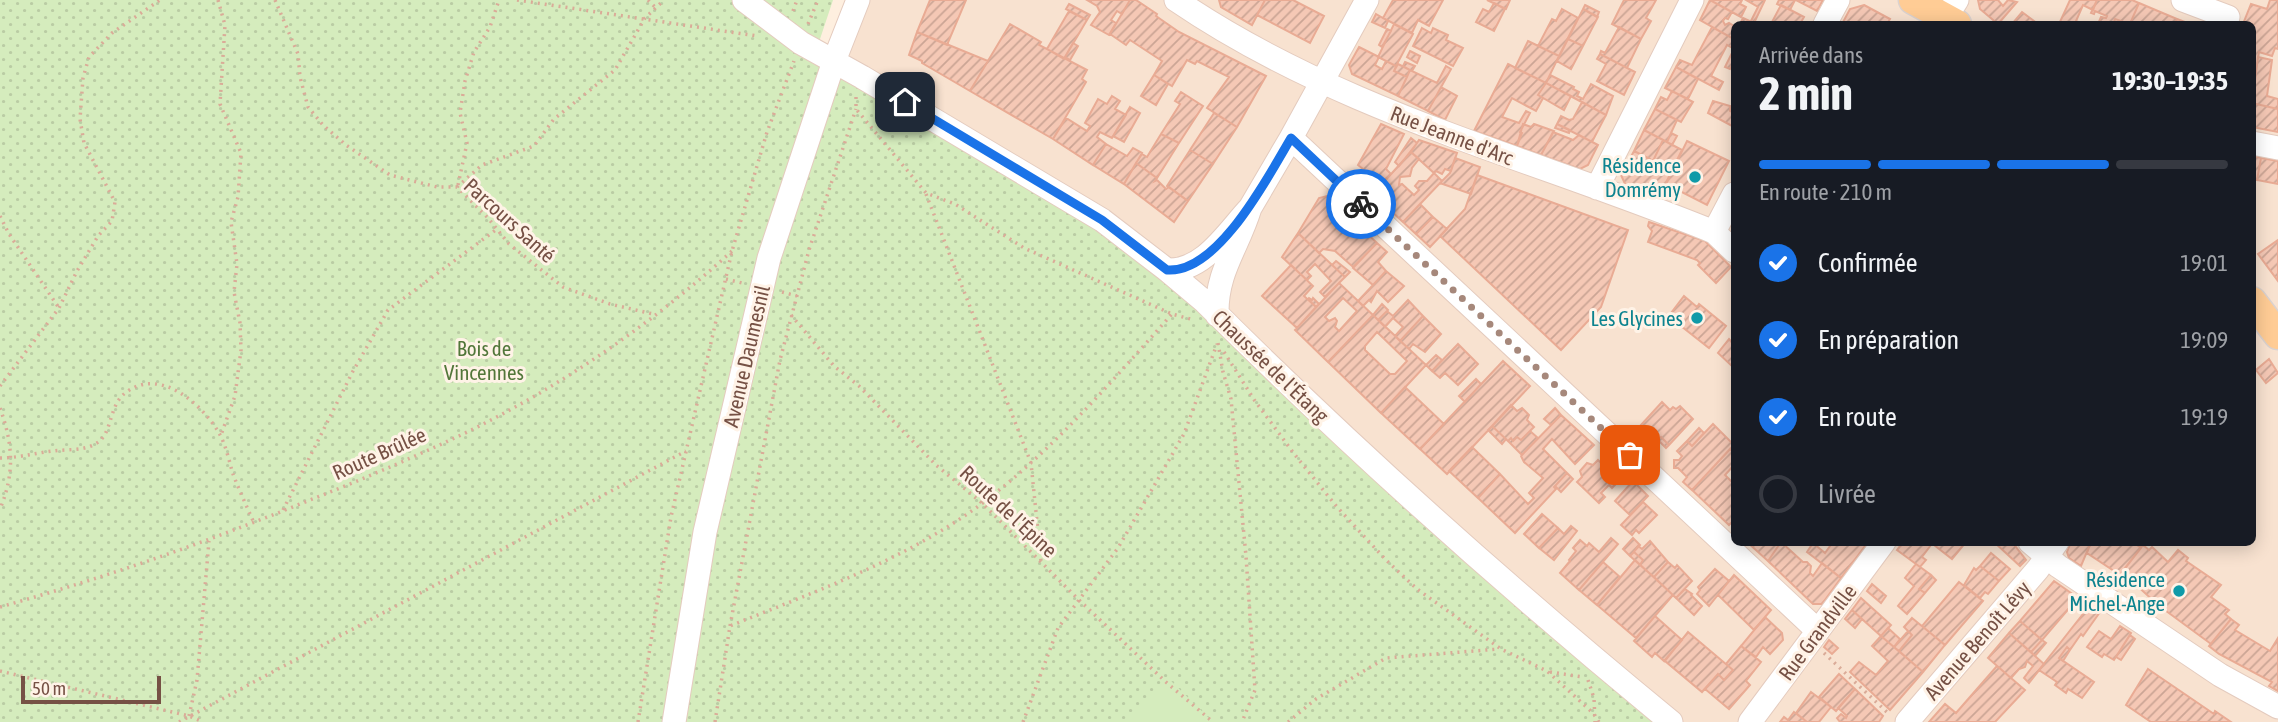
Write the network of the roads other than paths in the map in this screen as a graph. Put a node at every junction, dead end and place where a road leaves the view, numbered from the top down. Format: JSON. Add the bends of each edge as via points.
{"nodes":[{"id":1,"x":744,"y":0,"type":"edge"},
{"id":2,"x":859,"y":0,"type":"edge"},
{"id":3,"x":1367,"y":0,"type":"edge"},
{"id":4,"x":1692,"y":0,"type":"edge"},
{"id":5,"x":1838,"y":0,"type":"edge"},
{"id":6,"x":1913,"y":0,"type":"edge"},
{"id":7,"x":2183,"y":0,"type":"edge"},
{"id":8,"x":1188,"y":4,"type":"edge"},
{"id":9,"x":2229,"y":14,"type":"edge"},
{"id":10,"x":1951,"y":17,"type":"edge"},
{"id":11,"x":1827,"y":21,"type":"edge"},
{"id":12,"x":834,"y":61,"type":"junction"},
{"id":13,"x":1322,"y":82,"type":"junction"},
{"id":14,"x":1291,"y":138,"type":"junction"},
{"id":15,"x":2256,"y":144,"type":"edge"},
{"id":16,"x":2278,"y":148,"type":"edge"},
{"id":17,"x":1597,"y":188,"type":"junction"},
{"id":18,"x":1731,"y":200,"type":"edge"},
{"id":19,"x":1250,"y":208,"type":"junction"},
{"id":20,"x":1714,"y":232,"type":"junction"},
{"id":21,"x":1731,"y":248,"type":"edge"},
{"id":22,"x":1167,"y":270,"type":"junction"},
{"id":23,"x":2256,"y":305,"type":"edge"},
{"id":24,"x":1209,"y":318,"type":"junction"},
{"id":25,"x":2275,"y":326,"type":"edge"},
{"id":26,"x":1881,"y":546,"type":"edge"},
{"id":27,"x":2045,"y":548,"type":"edge"},
{"id":28,"x":1818,"y":640,"type":"junction"},
{"id":29,"x":2278,"y":707,"type":"edge"},
{"id":30,"x":1900,"y":720,"type":"edge"},
{"id":31,"x":674,"y":722,"type":"edge"},
{"id":32,"x":1671,"y":722,"type":"edge"},
{"id":33,"x":1750,"y":722,"type":"edge"}],
"edges":[{"from":1,"to":12,"type":"street","name":"Chaussée de l'Étang","via":[[794,39]]},
{"from":2,"to":12,"type":"street","name":"Avenue Daumesnil"},
{"from":3,"to":13,"type":"street"},
{"from":4,"to":17,"type":"street"},
{"from":5,"to":11,"type":"street"},
{"from":6,"to":10,"type":"main road"},
{"from":7,"to":9,"type":"street"},
{"from":8,"to":13,"type":"street","name":"Rue Jeanne d'Arc","via":[[1283,64]]},
{"from":12,"to":22,"type":"street","name":"Chaussée de l'Étang","via":[[1091,213]]},
{"from":12,"to":31,"type":"street","name":"Avenue Daumesnil","via":[[769,258],[705,532]]},
{"from":13,"to":14,"type":"street"},
{"from":13,"to":17,"type":"street","name":"Rue Jeanne d'Arc","via":[[1447,135]]},
{"from":14,"to":19,"type":"street"},
{"from":14,"to":28,"type":"street"},
{"from":15,"to":16,"type":"street"},
{"from":17,"to":20,"type":"street","name":"Rue Jeanne d'Arc"},
{"from":18,"to":20,"type":"street"},
{"from":19,"to":22,"type":"street","via":[[1213,250],[1183,268]]},
{"from":19,"to":24,"type":"street"},
{"from":20,"to":21,"type":"street","name":"Rue Jeanne d'Arc"},
{"from":22,"to":24,"type":"street","name":"Chaussée de l'Étang"},
{"from":23,"to":25,"type":"main road"},
{"from":24,"to":32,"type":"street","name":"Chaussée de l'Étang"},
{"from":26,"to":28,"type":"street","name":"Rue Grandville"},
{"from":27,"to":29,"type":"street","via":[[2220,675]]},
{"from":27,"to":30,"type":"street","name":"Avenue Benoît Lévy"},
{"from":28,"to":33,"type":"street","name":"Rue Grandville"}]}
